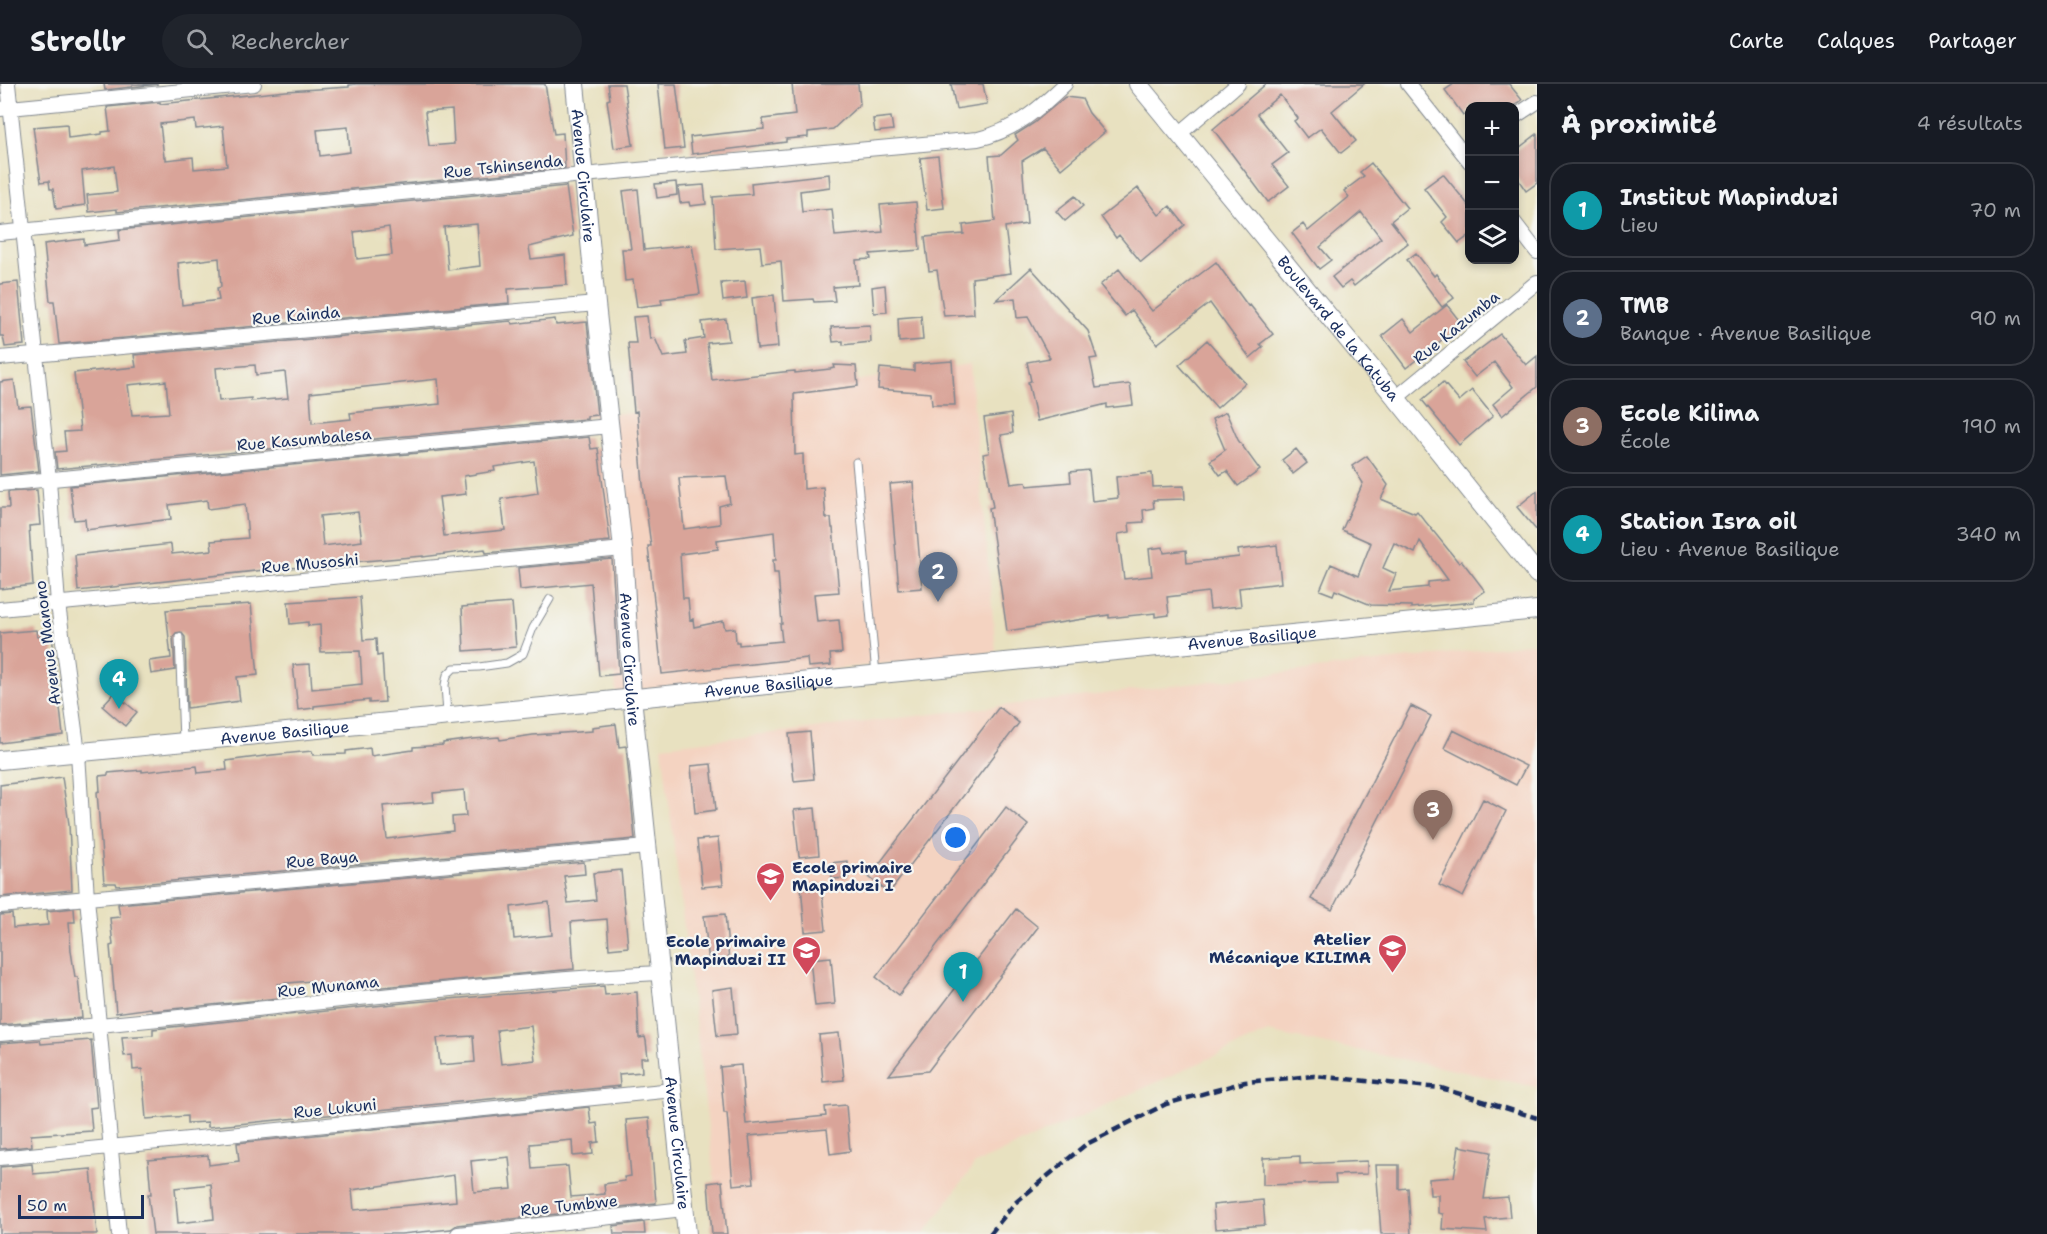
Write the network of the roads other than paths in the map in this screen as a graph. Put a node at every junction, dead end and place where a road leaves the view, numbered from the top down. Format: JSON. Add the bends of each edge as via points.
{"nodes":[{"id":1,"x":8,"y":84,"type":"edge"},
{"id":2,"x":254,"y":84,"type":"edge"},
{"id":3,"x":575,"y":84,"type":"edge"},
{"id":4,"x":1065,"y":84,"type":"edge"},
{"id":5,"x":1138,"y":84,"type":"edge"},
{"id":6,"x":1238,"y":84,"type":"edge"},
{"id":7,"x":1408,"y":84,"type":"edge"},
{"id":8,"x":1537,"y":102,"type":"edge"},
{"id":9,"x":5,"y":108,"type":"edge"},
{"id":10,"x":1519,"y":114,"type":"edge"},
{"id":11,"x":1178,"y":135,"type":"junction"},
{"id":12,"x":1465,"y":151,"type":"edge"},
{"id":13,"x":583,"y":175,"type":"junction"},
{"id":14,"x":1519,"y":227,"type":"edge"},
{"id":15,"x":24,"y":231,"type":"junction"},
{"id":16,"x":0,"y":234,"type":"edge"},
{"id":17,"x":1537,"y":252,"type":"edge"},
{"id":18,"x":1537,"y":282,"type":"edge"},
{"id":19,"x":596,"y":304,"type":"junction"},
{"id":20,"x":35,"y":355,"type":"junction"},
{"id":21,"x":0,"y":358,"type":"edge"},
{"id":22,"x":1396,"y":398,"type":"junction"},
{"id":23,"x":610,"y":426,"type":"junction"},
{"id":24,"x":856,"y":462,"type":"dead end"},
{"id":25,"x":48,"y":480,"type":"junction"},
{"id":26,"x":0,"y":484,"type":"edge"},
{"id":27,"x":623,"y":549,"type":"junction"},
{"id":28,"x":1537,"y":574,"type":"edge"},
{"id":29,"x":550,"y":598,"type":"dead end"},
{"id":30,"x":58,"y":604,"type":"junction"},
{"id":31,"x":0,"y":609,"type":"edge"},
{"id":32,"x":1537,"y":610,"type":"edge"},
{"id":33,"x":179,"y":637,"type":"dead end"},
{"id":34,"x":876,"y":674,"type":"junction"},
{"id":35,"x":632,"y":697,"type":"junction"},
{"id":36,"x":447,"y":716,"type":"junction"},
{"id":37,"x":184,"y":742,"type":"junction"},
{"id":38,"x":78,"y":753,"type":"junction"},
{"id":39,"x":0,"y":760,"type":"edge"},
{"id":40,"x":647,"y":846,"type":"junction"},
{"id":41,"x":87,"y":898,"type":"junction"},
{"id":42,"x":0,"y":906,"type":"edge"},
{"id":43,"x":659,"y":973,"type":"junction"},
{"id":44,"x":99,"y":1026,"type":"junction"},
{"id":45,"x":0,"y":1034,"type":"edge"},
{"id":46,"x":673,"y":1090,"type":"junction"},
{"id":47,"x":111,"y":1147,"type":"junction"},
{"id":48,"x":0,"y":1158,"type":"edge"},
{"id":49,"x":684,"y":1209,"type":"junction"},
{"id":50,"x":119,"y":1234,"type":"edge"},
{"id":51,"x":458,"y":1234,"type":"edge"},
{"id":52,"x":687,"y":1234,"type":"edge"}],
"edges":[{"from":1,"to":9,"type":"street","name":"Avenue Manono"},
{"from":2,"to":9,"type":"street"},
{"from":3,"to":13,"type":"street","name":"Avenue Circulaire"},
{"from":4,"to":13,"type":"street","name":"Rue Tshinsenda","via":[[1035,112],[1011,127],[978,138]]},
{"from":5,"to":11,"type":"street","name":"Boulevard de la Katuba"},
{"from":6,"to":11,"type":"street"},
{"from":7,"to":12,"type":"street"},
{"from":8,"to":10,"type":"street"},
{"from":9,"to":15,"type":"street","name":"Avenue Manono"},
{"from":11,"to":22,"type":"street","name":"Boulevard de la Katuba"},
{"from":13,"to":15,"type":"street","name":"Rue Tshinsenda"},
{"from":13,"to":19,"type":"street","name":"Avenue Circulaire"},
{"from":14,"to":17,"type":"street"},
{"from":15,"to":16,"type":"street","name":"Rue Tshinsenda"},
{"from":15,"to":20,"type":"street","name":"Avenue Manono"},
{"from":18,"to":22,"type":"street","name":"Rue Kazumba"},
{"from":19,"to":20,"type":"street","name":"Rue Kainda"},
{"from":19,"to":23,"type":"street","name":"Avenue Circulaire"},
{"from":20,"to":21,"type":"street","name":"Rue Kainda"},
{"from":20,"to":25,"type":"street","name":"Avenue Manono"},
{"from":22,"to":28,"type":"street","name":"Boulevard de la Katuba"},
{"from":23,"to":25,"type":"street","name":"Rue Kasumbalesa"},
{"from":23,"to":27,"type":"street","name":"Avenue Circulaire"},
{"from":24,"to":34,"type":"lane"},
{"from":25,"to":26,"type":"street","name":"Rue Kasumbalesa"},
{"from":25,"to":30,"type":"street","name":"Avenue Manono"},
{"from":27,"to":30,"type":"street","name":"Rue Musoshi"},
{"from":27,"to":35,"type":"street","name":"Avenue Circulaire"},
{"from":29,"to":36,"type":"lane","via":[[523,654],[507,663],[454,668],[447,675]]},
{"from":30,"to":31,"type":"street","name":"Rue Musoshi"},
{"from":30,"to":38,"type":"street","name":"Avenue Manono"},
{"from":32,"to":34,"type":"street","name":"Avenue Basilique"},
{"from":33,"to":37,"type":"lane"},
{"from":34,"to":35,"type":"street","name":"Avenue Basilique"},
{"from":35,"to":36,"type":"street","name":"Avenue Basilique"},
{"from":35,"to":40,"type":"street","name":"Avenue Circulaire"},
{"from":36,"to":37,"type":"street","name":"Avenue Basilique"},
{"from":37,"to":38,"type":"street","name":"Avenue Basilique"},
{"from":38,"to":39,"type":"street","name":"Avenue Basilique"},
{"from":38,"to":41,"type":"street","name":"Avenue Manono"},
{"from":40,"to":41,"type":"street","name":"Rue Baya"},
{"from":40,"to":43,"type":"street","name":"Avenue Circulaire"},
{"from":41,"to":42,"type":"street","name":"Rue Baya"},
{"from":41,"to":44,"type":"street","name":"Avenue Manono"},
{"from":43,"to":44,"type":"street","name":"Rue Munama","via":[[545,979]]},
{"from":43,"to":46,"type":"street","name":"Avenue Circulaire"},
{"from":44,"to":45,"type":"street","name":"Rue Munama"},
{"from":44,"to":47,"type":"street","name":"Avenue Manono"},
{"from":46,"to":47,"type":"street","name":"Rue Lukuni"},
{"from":46,"to":49,"type":"street","name":"Avenue Circulaire"},
{"from":47,"to":48,"type":"street","name":"Rue Lukuni"},
{"from":47,"to":50,"type":"street","name":"Avenue Manono"},
{"from":49,"to":51,"type":"street","name":"Rue Tumbwe"},
{"from":49,"to":52,"type":"street","name":"Avenue Circulaire"}]}
